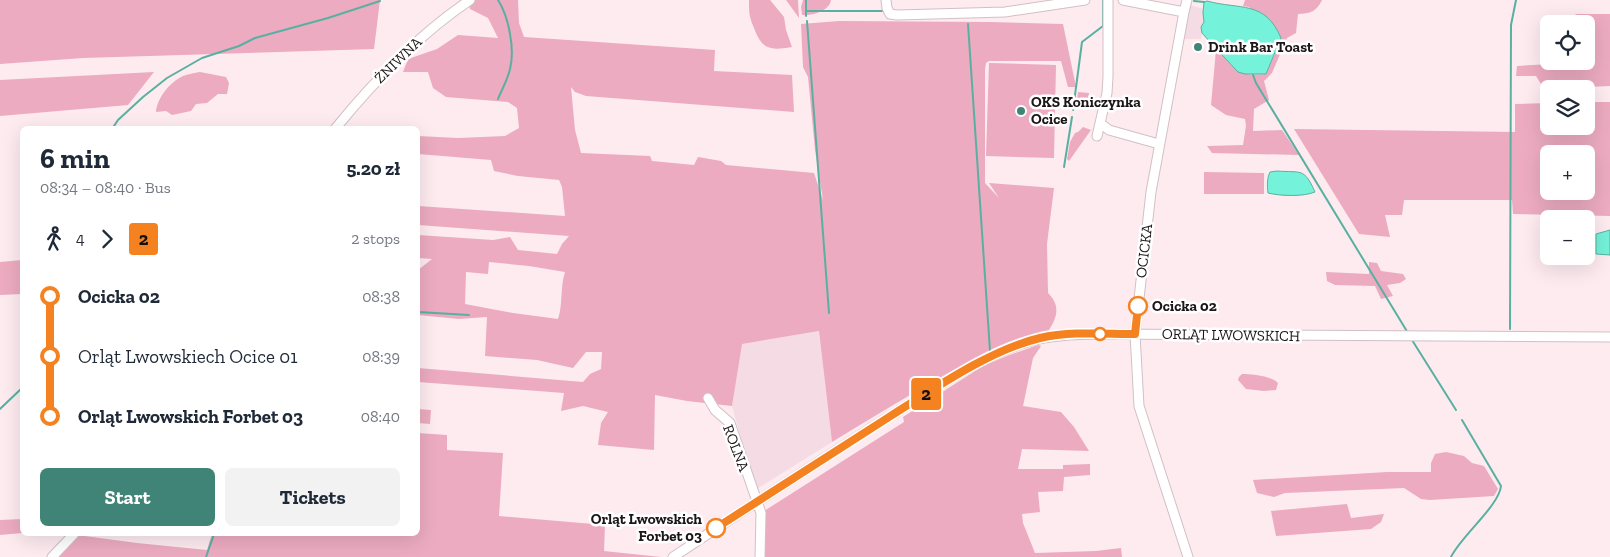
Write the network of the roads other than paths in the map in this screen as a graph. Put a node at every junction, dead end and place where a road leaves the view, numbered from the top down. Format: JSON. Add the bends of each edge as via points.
{"nodes":[{"id":1,"x":470,"y":0,"type":"edge"},
{"id":2,"x":886,"y":0,"type":"edge"},
{"id":3,"x":1085,"y":0,"type":"edge"},
{"id":4,"x":1108,"y":0,"type":"edge"},
{"id":5,"x":1123,"y":0,"type":"edge"},
{"id":6,"x":1187,"y":0,"type":"edge"},
{"id":7,"x":1184,"y":12,"type":"junction"},
{"id":8,"x":1100,"y":123,"type":"junction"},
{"id":9,"x":338,"y":126,"type":"edge"},
{"id":10,"x":1097,"y":136,"type":"dead end"},
{"id":11,"x":1159,"y":144,"type":"junction"},
{"id":12,"x":1129,"y":291,"type":"dead end"},
{"id":13,"x":1139,"y":292,"type":"junction"},
{"id":14,"x":1135,"y":334,"type":"junction"},
{"id":15,"x":1610,"y":337,"type":"edge"},
{"id":16,"x":708,"y":398,"type":"dead end"},
{"id":17,"x":756,"y":502,"type":"junction"},
{"id":18,"x":72,"y":536,"type":"edge"},
{"id":19,"x":52,"y":557,"type":"edge"},
{"id":20,"x":673,"y":557,"type":"edge"},
{"id":21,"x":760,"y":557,"type":"edge"},
{"id":22,"x":1188,"y":557,"type":"edge"}],
"edges":[{"from":1,"to":9,"type":"street","name":"ŻNIWNA","via":[[412,45]]},
{"from":2,"to":3,"type":"street","via":[[890,14],[896,16],[1005,12]]},
{"from":4,"to":8,"type":"street","via":[[1107,93]]},
{"from":5,"to":7,"type":"street"},
{"from":6,"to":7,"type":"street","name":"OCICKA"},
{"from":7,"to":11,"type":"street","name":"OCICKA"},
{"from":8,"to":10,"type":"street"},
{"from":8,"to":11,"type":"street","via":[[1109,130]]},
{"from":11,"to":13,"type":"street","name":"OCICKA"},
{"from":12,"to":13,"type":"street"},
{"from":13,"to":14,"type":"street","name":"OCICKA"},
{"from":14,"to":15,"type":"street","name":"ORLĄT LWOWSKICH"},
{"from":14,"to":17,"type":"street","name":"ORLĄT LWOWSKICH","via":[[1040,338],[1008,349],[923,396]]},
{"from":14,"to":22,"type":"street","name":"OCICKA","via":[[1140,406]]},
{"from":16,"to":17,"type":"street","name":"ROLNA","via":[[715,410],[730,423]]},
{"from":17,"to":20,"type":"street","name":"ORLĄT LWOWSKICH"},
{"from":17,"to":21,"type":"street","name":"ROLNA","via":[[761,513]]},
{"from":18,"to":19,"type":"street"}]}
